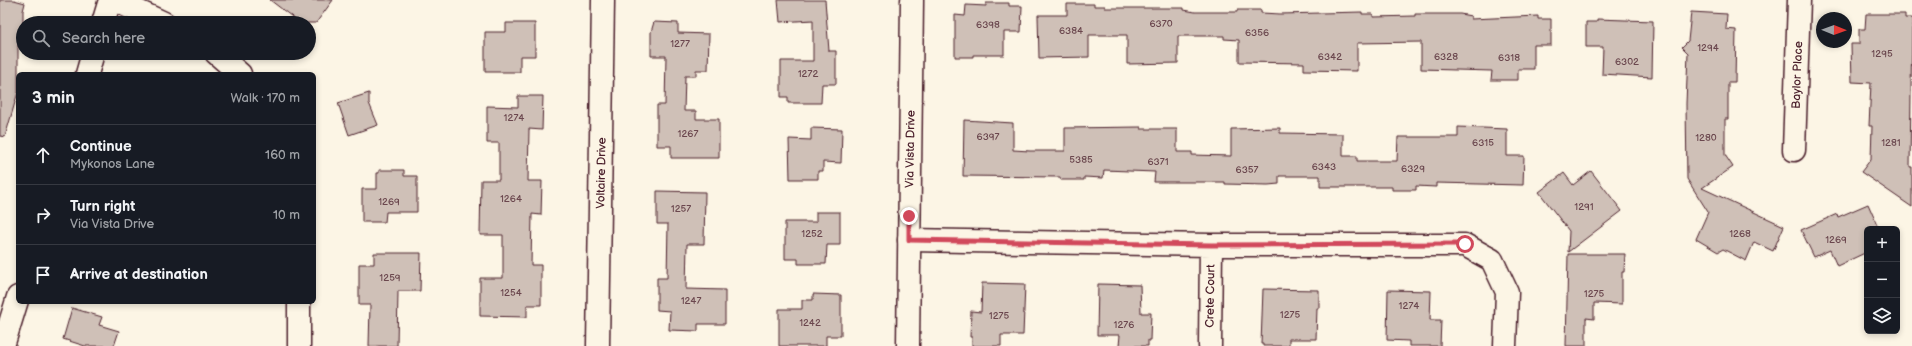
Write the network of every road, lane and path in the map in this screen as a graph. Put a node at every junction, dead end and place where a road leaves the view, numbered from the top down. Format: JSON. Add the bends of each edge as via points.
{"nodes":[{"id":1,"x":110,"y":0,"type":"edge"},
{"id":2,"x":114,"y":0,"type":"edge"},
{"id":3,"x":603,"y":0,"type":"edge"},
{"id":4,"x":912,"y":0,"type":"edge"},
{"id":5,"x":1799,"y":0,"type":"edge"},
{"id":6,"x":105,"y":16,"type":"edge"},
{"id":7,"x":149,"y":16,"type":"edge"},
{"id":8,"x":91,"y":60,"type":"edge"},
{"id":9,"x":224,"y":60,"type":"edge"},
{"id":10,"x":88,"y":72,"type":"edge"},
{"id":11,"x":238,"y":72,"type":"edge"},
{"id":12,"x":1794,"y":150,"type":"dead end"},
{"id":13,"x":909,"y":240,"type":"junction"},
{"id":14,"x":1211,"y":245,"type":"junction"},
{"id":15,"x":16,"y":304,"type":"edge"},
{"id":16,"x":298,"y":304,"type":"edge"},
{"id":17,"x":3,"y":346,"type":"edge"},
{"id":18,"x":298,"y":346,"type":"edge"},
{"id":19,"x":598,"y":346,"type":"edge"},
{"id":20,"x":908,"y":346,"type":"edge"},
{"id":21,"x":1210,"y":346,"type":"edge"},
{"id":22,"x":1505,"y":346,"type":"edge"}],
"edges":[{"from":1,"to":6,"type":"street"},
{"from":2,"to":7,"type":"street"},
{"from":3,"to":19,"type":"street","name":"Voltaire Drive"},
{"from":4,"to":13,"type":"street","name":"Via Vista Drive"},
{"from":5,"to":12,"type":"street","name":"Baylor Place"},
{"from":8,"to":10,"type":"street"},
{"from":9,"to":11,"type":"street"},
{"from":13,"to":14,"type":"street"},
{"from":13,"to":20,"type":"street","name":"Via Vista Drive"},
{"from":14,"to":21,"type":"street","name":"Crete Court"},
{"from":14,"to":22,"type":"street","via":[[1465,244],[1492,260],[1506,292]]},
{"from":15,"to":17,"type":"street"},
{"from":16,"to":18,"type":"street"}]}
